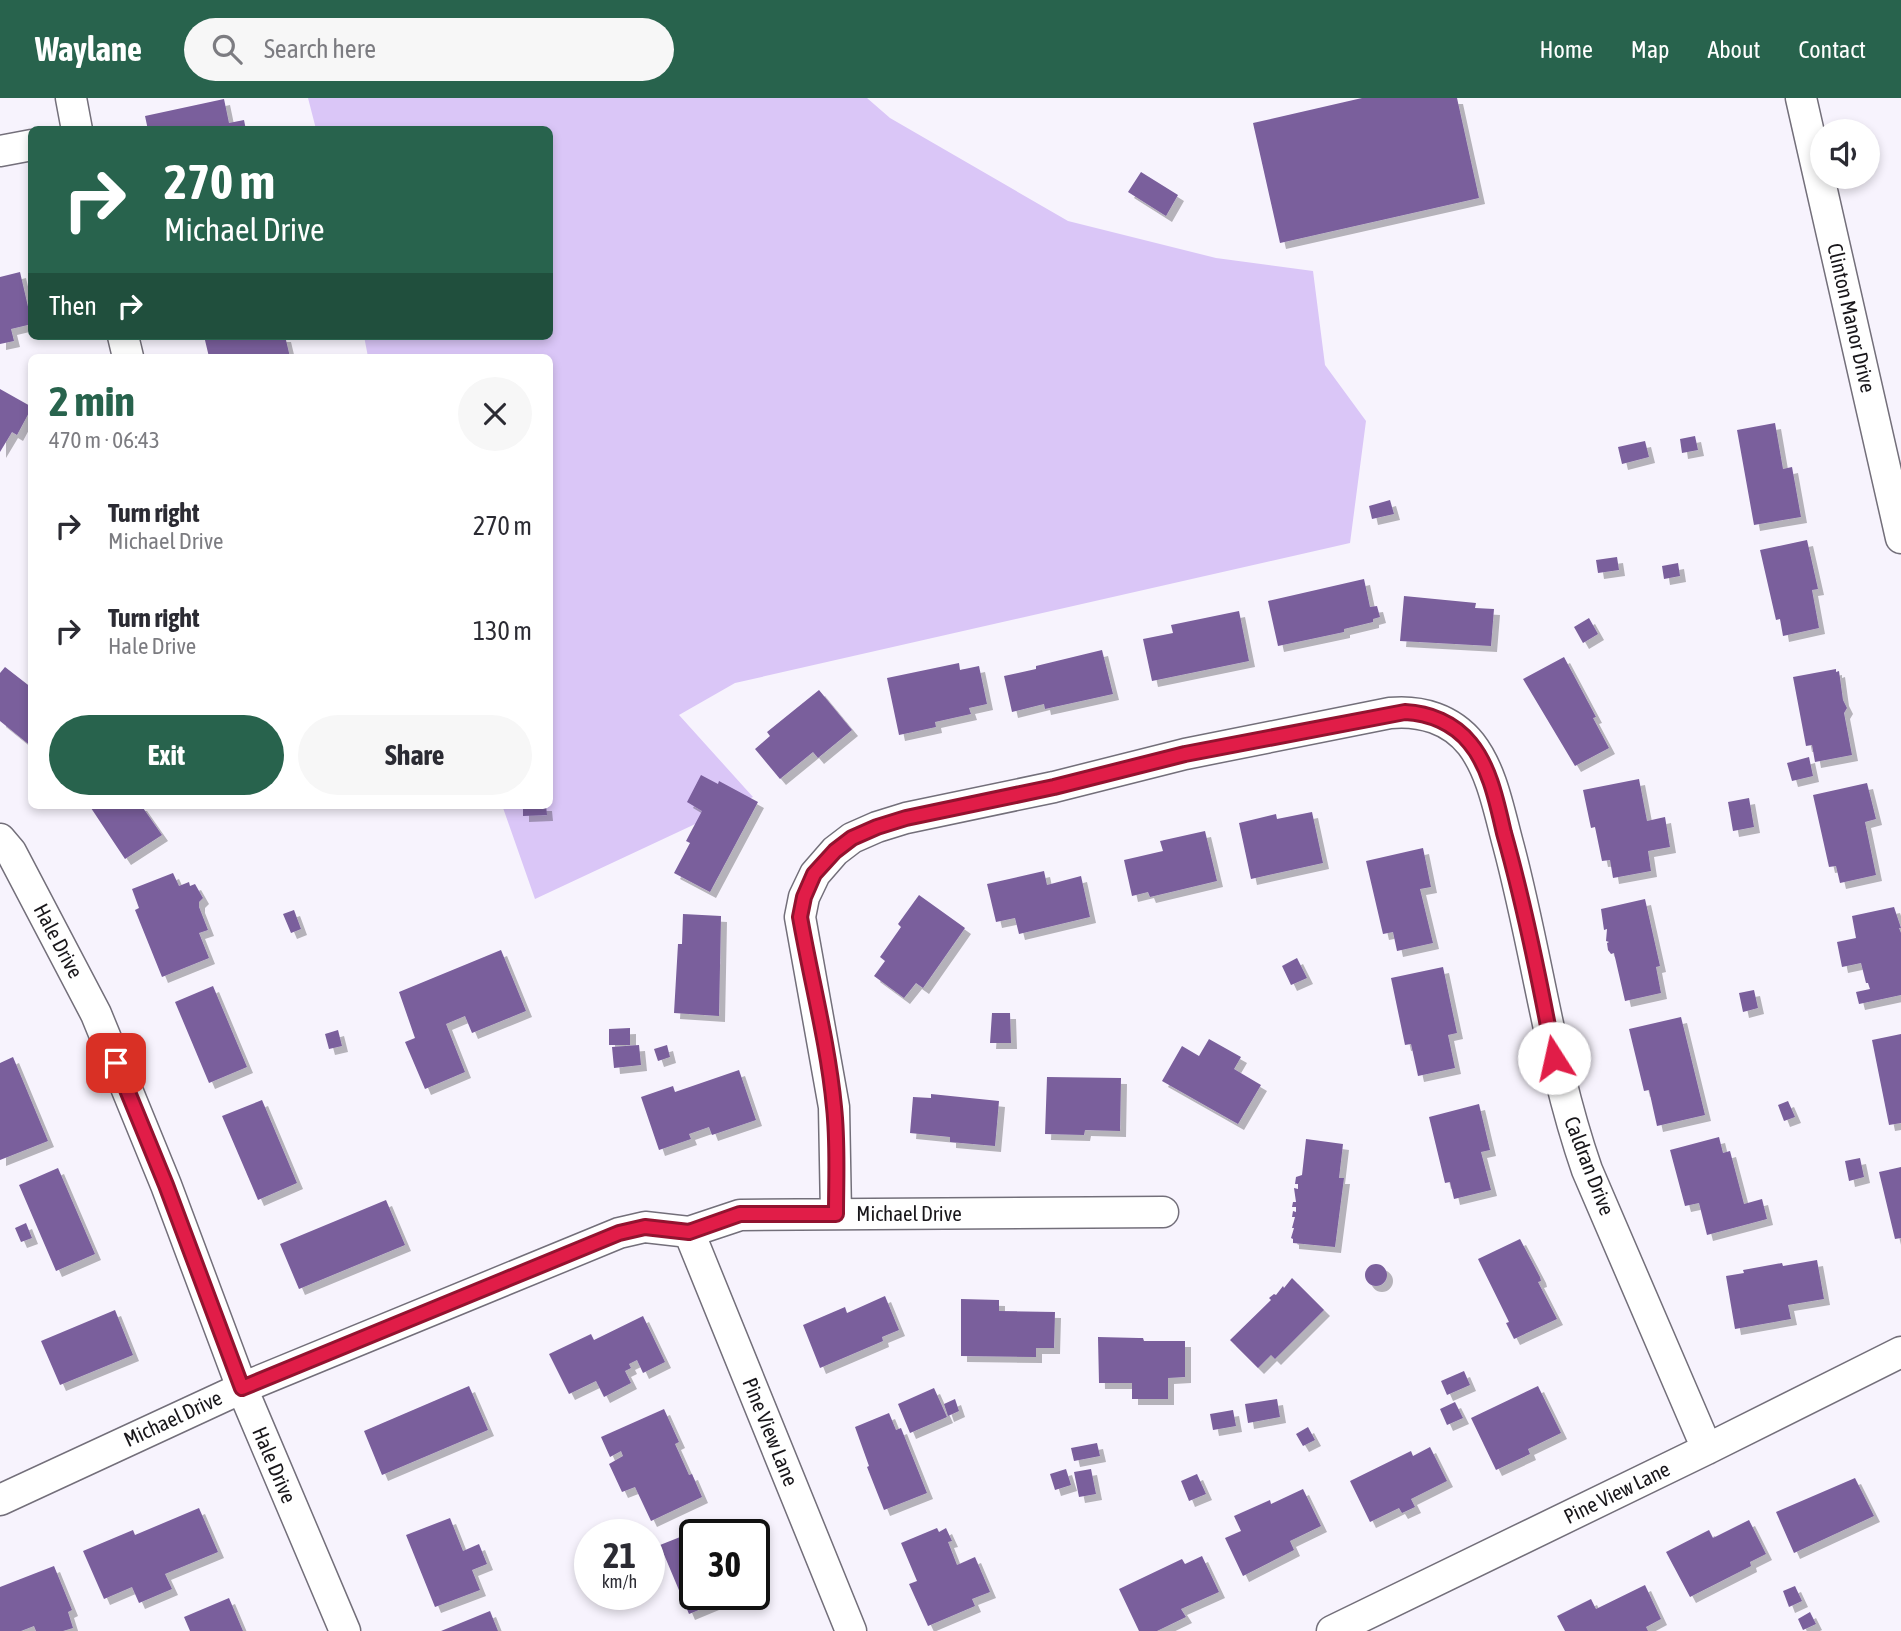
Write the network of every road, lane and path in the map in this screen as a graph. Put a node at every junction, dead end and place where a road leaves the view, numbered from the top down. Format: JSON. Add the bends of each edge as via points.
{"nodes":[{"id":1,"x":71,"y":98,"type":"edge"},
{"id":2,"x":1801,"y":98,"type":"edge"},
{"id":3,"x":76,"y":126,"type":"edge"},
{"id":4,"x":28,"y":146,"type":"edge"},
{"id":5,"x":0,"y":151,"type":"edge"},
{"id":6,"x":1901,"y":538,"type":"edge"},
{"id":7,"x":0,"y":839,"type":"edge"},
{"id":8,"x":1163,"y":1212,"type":"dead end"},
{"id":9,"x":836,"y":1214,"type":"junction"},
{"id":10,"x":689,"y":1232,"type":"junction"},
{"id":11,"x":1901,"y":1352,"type":"edge"},
{"id":12,"x":242,"y":1388,"type":"junction"},
{"id":13,"x":1707,"y":1449,"type":"junction"},
{"id":14,"x":0,"y":1500,"type":"edge"},
{"id":15,"x":345,"y":1631,"type":"edge"},
{"id":16,"x":851,"y":1631,"type":"edge"},
{"id":17,"x":1332,"y":1631,"type":"edge"}],
"edges":[{"from":1,"to":3,"type":"street"},
{"from":2,"to":6,"type":"street","name":"Clinton Manor Drive"},
{"from":4,"to":5,"type":"street"},
{"from":7,"to":12,"type":"street","name":"Hale Drive","via":[[96,1014]]},
{"from":8,"to":9,"type":"street","name":"Michael Drive"},
{"from":9,"to":10,"type":"street","name":"Michael Drive","via":[[740,1214]]},
{"from":9,"to":13,"type":"street","name":"Caldran Drive","via":[[834,1107],[800,917],[814,874],[835,851],[852,838],[906,818],[1390,713],[1421,713],[1452,727],[1470,742],[1482,761],[1517,877],[1571,1124]]},
{"from":10,"to":12,"type":"street","name":"Michael Drive","via":[[645,1227],[619,1233]]},
{"from":10,"to":16,"type":"street","name":"Pine View Lane"},
{"from":11,"to":13,"type":"street","name":"Pine View Lane"},
{"from":12,"to":14,"type":"street","name":"Michael Drive"},
{"from":12,"to":15,"type":"street","name":"Hale Drive"},
{"from":13,"to":17,"type":"street","name":"Pine View Lane"}]}
